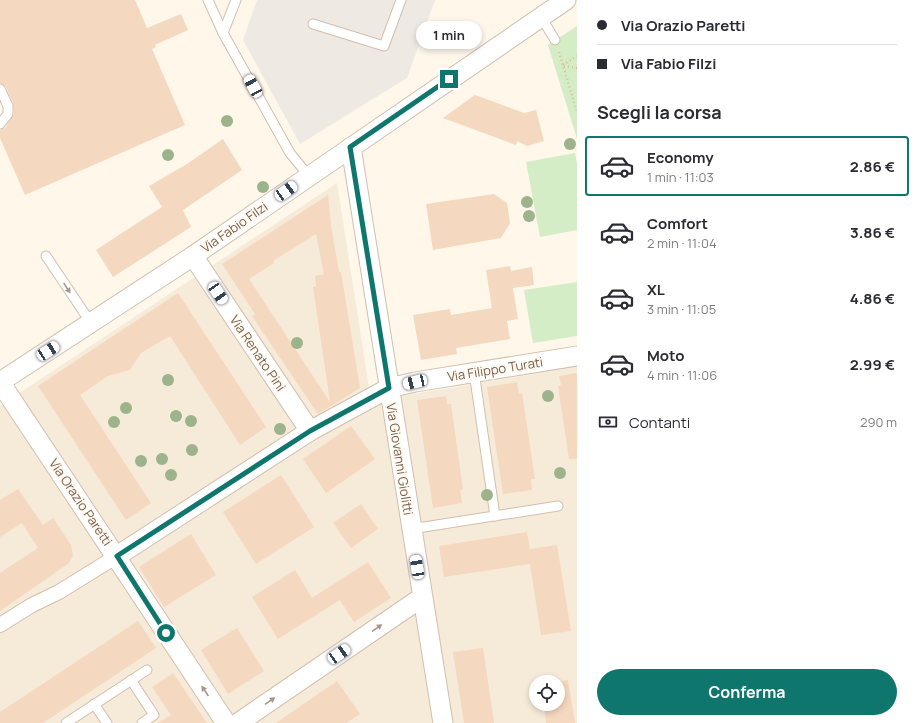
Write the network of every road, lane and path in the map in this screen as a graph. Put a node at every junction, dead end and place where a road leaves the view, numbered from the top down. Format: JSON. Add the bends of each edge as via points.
{"nodes":[{"id":1,"x":208,"y":0,"type":"edge"},
{"id":2,"x":236,"y":0,"type":"edge"},
{"id":3,"x":401,"y":0,"type":"edge"},
{"id":4,"x":566,"y":0,"type":"edge"},
{"id":5,"x":540,"y":17,"type":"junction"},
{"id":6,"x":313,"y":24,"type":"dead end"},
{"id":7,"x":223,"y":33,"type":"junction"},
{"id":8,"x":555,"y":40,"type":"joint"},
{"id":9,"x":577,"y":56,"type":"edge"},
{"id":10,"x":563,"y":66,"type":"junction"},
{"id":11,"x":577,"y":68,"type":"edge"},
{"id":12,"x":0,"y":89,"type":"edge"},
{"id":13,"x":577,"y":112,"type":"edge"},
{"id":14,"x":0,"y":124,"type":"edge"},
{"id":15,"x":350,"y":147,"type":"junction"},
{"id":16,"x":308,"y":175,"type":"junction"},
{"id":17,"x":46,"y":256,"type":"dead end"},
{"id":18,"x":193,"y":256,"type":"junction"},
{"id":19,"x":91,"y":323,"type":"junction"},
{"id":20,"x":577,"y":356,"type":"edge"},
{"id":21,"x":474,"y":372,"type":"junction"},
{"id":22,"x":0,"y":382,"type":"edge"},
{"id":23,"x":389,"y":388,"type":"junction"},
{"id":24,"x":310,"y":431,"type":"junction"},
{"id":25,"x":558,"y":506,"type":"dead end"},
{"id":26,"x":495,"y":516,"type":"junction"},
{"id":27,"x":411,"y":529,"type":"junction"},
{"id":28,"x":117,"y":556,"type":"junction"},
{"id":29,"x":421,"y":598,"type":"junction"},
{"id":30,"x":0,"y":625,"type":"edge"},
{"id":31,"x":146,"y":670,"type":"dead end"},
{"id":32,"x":131,"y":680,"type":"junction"},
{"id":33,"x":94,"y":704,"type":"junction"},
{"id":34,"x":66,"y":723,"type":"edge"},
{"id":35,"x":107,"y":723,"type":"edge"},
{"id":36,"x":142,"y":723,"type":"edge"},
{"id":37,"x":226,"y":723,"type":"edge"},
{"id":38,"x":238,"y":723,"type":"edge"},
{"id":39,"x":443,"y":723,"type":"edge"}],
"edges":[{"from":1,"to":7,"type":"lane"},
{"from":2,"to":7,"type":"lane"},
{"from":3,"to":6,"type":"lane","via":[[384,46]]},
{"from":4,"to":5,"type":"street","name":"Via Fabio Filzi"},
{"from":5,"to":8,"type":"lane"},
{"from":5,"to":15,"type":"street","name":"Via Fabio Filzi"},
{"from":7,"to":16,"type":"lane","via":[[290,153]]},
{"from":8,"to":10,"type":"path"},
{"from":9,"to":10,"type":"path"},
{"from":10,"to":11,"type":"path"},
{"from":10,"to":13,"type":"path"},
{"from":12,"to":14,"type":"lane","via":[[8,106],[8,114]]},
{"from":15,"to":16,"type":"street","name":"Via Fabio Filzi"},
{"from":15,"to":23,"type":"street","name":"Via Giovanni Giolitti"},
{"from":16,"to":18,"type":"street","name":"Via Fabio Filzi"},
{"from":17,"to":19,"type":"lane","one_way":true},
{"from":18,"to":19,"type":"street","name":"Via Fabio Filzi"},
{"from":18,"to":24,"type":"street","name":"Via Renato Pini"},
{"from":19,"to":22,"type":"street","name":"Via Fabio Filzi"},
{"from":20,"to":21,"type":"street","name":"Via Filippo Turati"},
{"from":21,"to":23,"type":"street","name":"Via Filippo Turati"},
{"from":21,"to":26,"type":"lane"},
{"from":22,"to":28,"type":"street","name":"Via Orazio Paretti"},
{"from":23,"to":24,"type":"street","name":"Via Filippo Turati"},
{"from":23,"to":27,"type":"street","name":"Via Giovanni Giolitti"},
{"from":24,"to":28,"type":"street","name":"Via Filippo Turati"},
{"from":25,"to":26,"type":"lane"},
{"from":26,"to":27,"type":"lane"},
{"from":27,"to":29,"type":"street","name":"Via Giovanni Giolitti"},
{"from":28,"to":30,"type":"street"},
{"from":37,"to":28,"type":"street","name":"Via Orazio Paretti","one_way":true},
{"from":38,"to":29,"type":"street","one_way":true},
{"from":29,"to":39,"type":"street","name":"Via Giovanni Giolitti"},
{"from":31,"to":32,"type":"lane"},
{"from":32,"to":33,"type":"lane"},
{"from":32,"to":36,"type":"lane","via":[[154,715]]},
{"from":33,"to":34,"type":"lane"},
{"from":33,"to":35,"type":"lane"}]}
